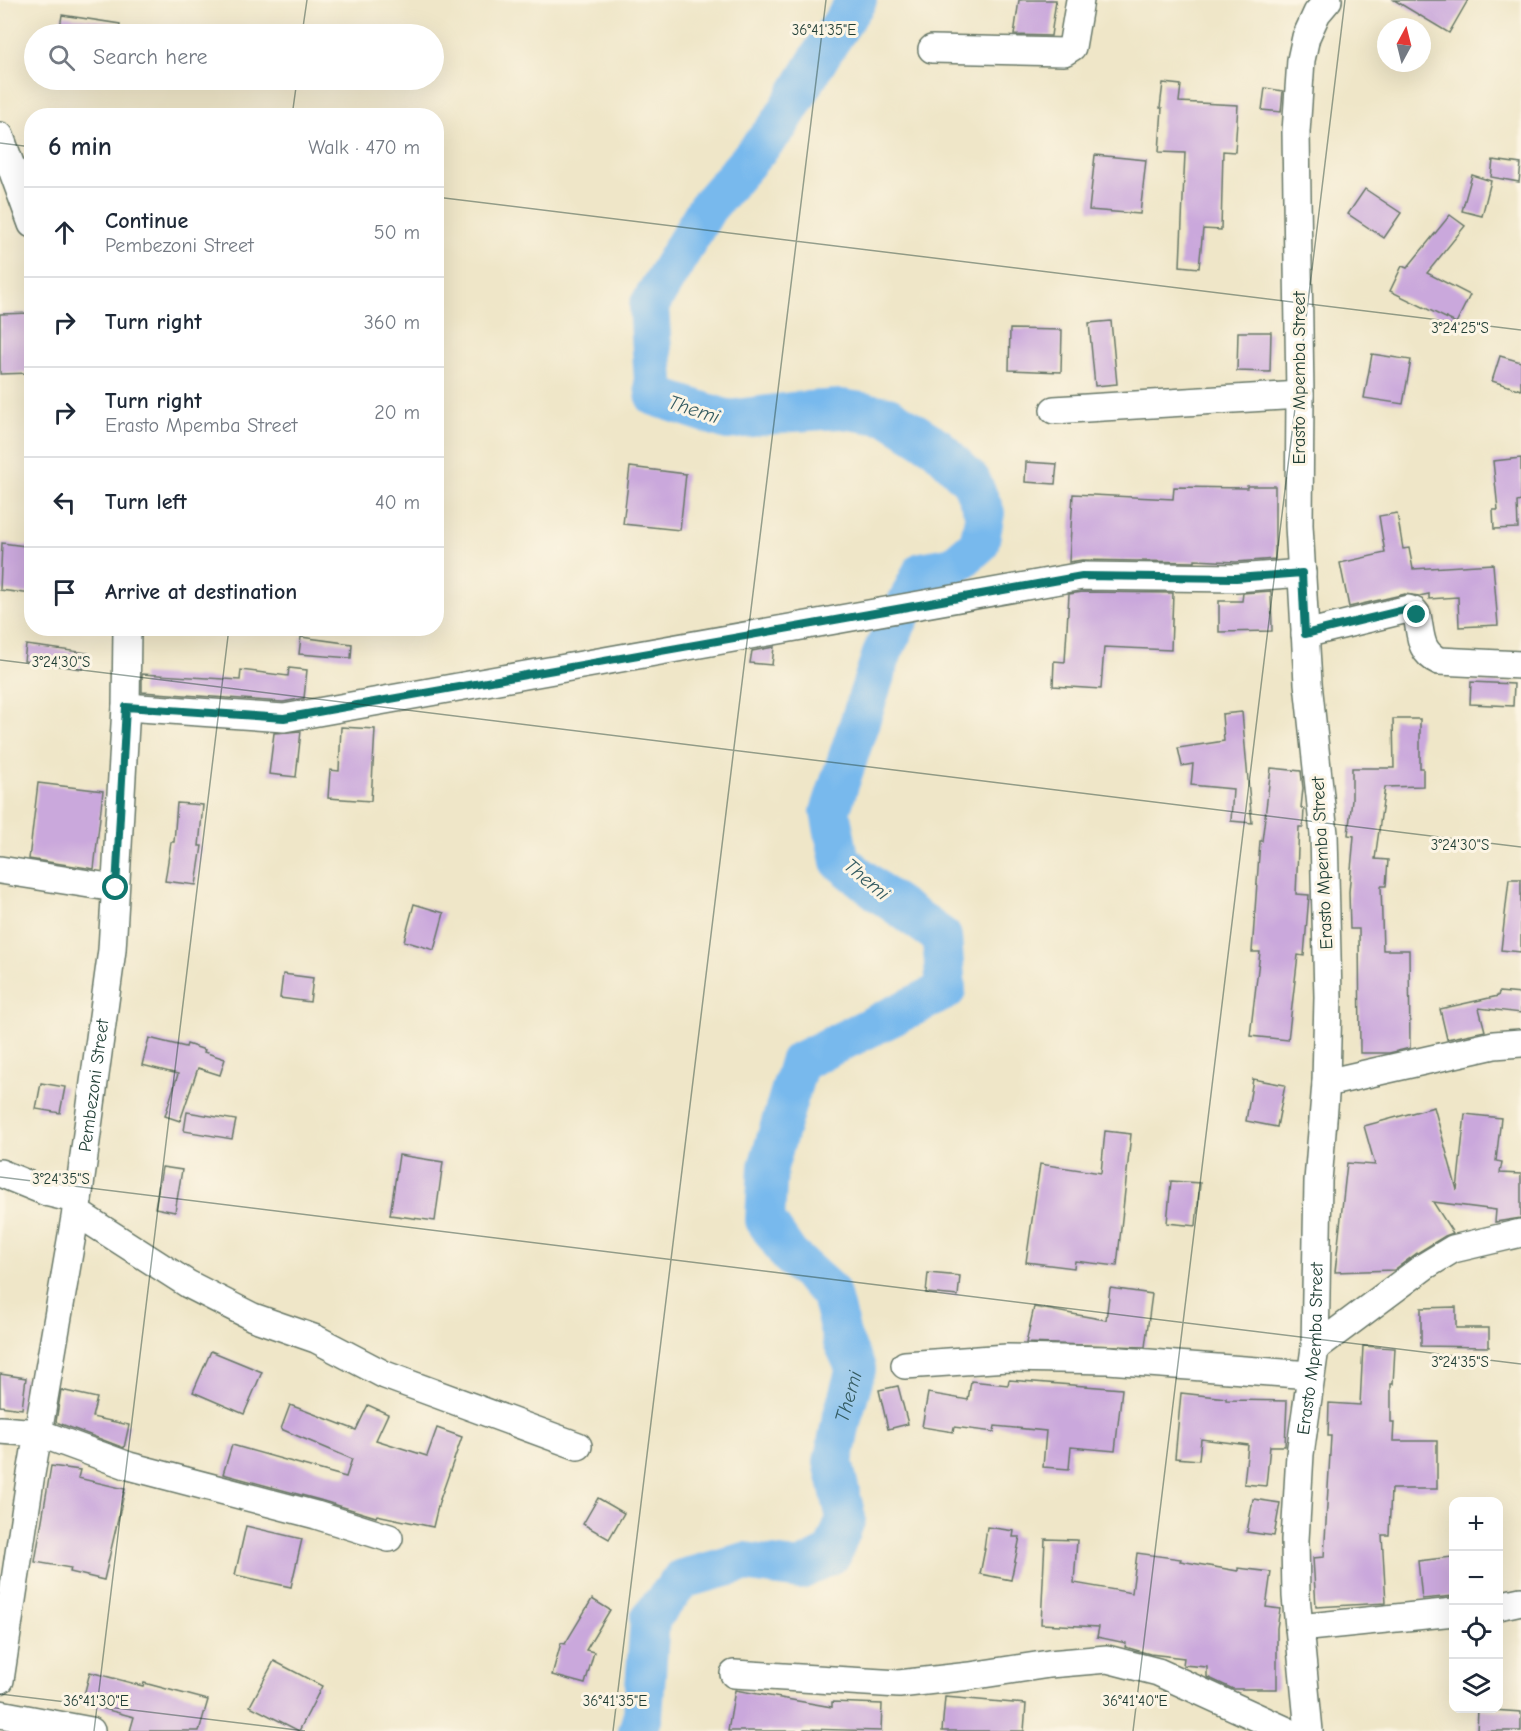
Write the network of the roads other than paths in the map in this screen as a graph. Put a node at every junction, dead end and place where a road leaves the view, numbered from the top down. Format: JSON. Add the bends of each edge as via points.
{"nodes":[{"id":1,"x":1080,"y":0,"type":"edge"},
{"id":2,"x":1328,"y":0,"type":"edge"},
{"id":3,"x":932,"y":50,"type":"dead end"},
{"id":4,"x":0,"y":136,"type":"edge"},
{"id":5,"x":24,"y":202,"type":"edge"},
{"id":6,"x":1300,"y":395,"type":"junction"},
{"id":7,"x":1054,"y":410,"type":"dead end"},
{"id":8,"x":1302,"y":573,"type":"junction"},
{"id":9,"x":1305,"y":634,"type":"junction"},
{"id":10,"x":127,"y":636,"type":"edge"},
{"id":11,"x":1521,"y":665,"type":"edge"},
{"id":12,"x":126,"y":707,"type":"junction"},
{"id":13,"x":0,"y":870,"type":"edge"},
{"id":14,"x":116,"y":888,"type":"junction"},
{"id":15,"x":1521,"y":1043,"type":"edge"},
{"id":16,"x":1326,"y":1083,"type":"junction"},
{"id":17,"x":0,"y":1173,"type":"edge"},
{"id":18,"x":77,"y":1206,"type":"junction"},
{"id":19,"x":1521,"y":1233,"type":"edge"},
{"id":20,"x":1315,"y":1348,"type":"junction"},
{"id":21,"x":904,"y":1365,"type":"dead end"},
{"id":22,"x":1311,"y":1375,"type":"junction"},
{"id":23,"x":0,"y":1430,"type":"edge"},
{"id":24,"x":39,"y":1433,"type":"junction"},
{"id":25,"x":578,"y":1446,"type":"dead end"},
{"id":26,"x":389,"y":1538,"type":"dead end"},
{"id":27,"x":1521,"y":1601,"type":"edge"},
{"id":28,"x":1503,"y":1605,"type":"edge"},
{"id":29,"x":1449,"y":1613,"type":"edge"},
{"id":30,"x":1299,"y":1628,"type":"junction"},
{"id":31,"x":734,"y":1674,"type":"dead end"},
{"id":32,"x":0,"y":1680,"type":"edge"},
{"id":33,"x":0,"y":1714,"type":"edge"},
{"id":34,"x":91,"y":1731,"type":"edge"},
{"id":35,"x":1287,"y":1731,"type":"edge"},
{"id":36,"x":1309,"y":1731,"type":"edge"}],
"edges":[{"from":1,"to":3,"type":"street","via":[[1072,47],[1064,52]]},
{"from":2,"to":6,"type":"street","name":"Erasto Mpemba Street","via":[[1306,37],[1296,132]]},
{"from":4,"to":5,"type":"street"},
{"from":6,"to":7,"type":"street"},
{"from":6,"to":8,"type":"street","name":"Erasto Mpemba Street"},
{"from":8,"to":9,"type":"street","name":"Erasto Mpemba Street"},
{"from":8,"to":12,"type":"street","via":[[1236,578],[1082,576],[284,718]]},
{"from":9,"to":11,"type":"street","via":[[1408,609],[1417,615],[1428,656],[1439,661]]},
{"from":9,"to":16,"type":"street","name":"Erasto Mpemba Street","via":[[1324,834]]},
{"from":10,"to":12,"type":"street","name":"Pembezoni Street"},
{"from":12,"to":14,"type":"street","name":"Pembezoni Street"},
{"from":13,"to":14,"type":"street"},
{"from":14,"to":18,"type":"street","name":"Pembezoni Street","via":[[112,950]]},
{"from":15,"to":16,"type":"street"},
{"from":16,"to":20,"type":"street","name":"Erasto Mpemba Street","via":[[1318,1181]]},
{"from":17,"to":18,"type":"street"},
{"from":18,"to":24,"type":"street","name":"Pembezoni Street"},
{"from":18,"to":25,"type":"street","via":[[188,1284],[253,1317],[316,1340],[385,1375]]},
{"from":19,"to":20,"type":"street","via":[[1453,1249]]},
{"from":20,"to":22,"type":"street","name":"Erasto Mpemba Street"},
{"from":21,"to":22,"type":"street","via":[[1007,1358],[1085,1359]]},
{"from":22,"to":30,"type":"street","name":"Erasto Mpemba Street","via":[[1300,1454],[1295,1540]]},
{"from":23,"to":24,"type":"street"},
{"from":24,"to":26,"type":"street","via":[[129,1466]]},
{"from":24,"to":32,"type":"street","name":"Pembezoni Street"},
{"from":27,"to":28,"type":"street"},
{"from":29,"to":30,"type":"street"},
{"from":30,"to":36,"type":"street","name":"Erasto Mpemba Street"},
{"from":31,"to":35,"type":"street","via":[[899,1684],[1107,1659],[1158,1672]]},
{"from":33,"to":34,"type":"street"}]}
